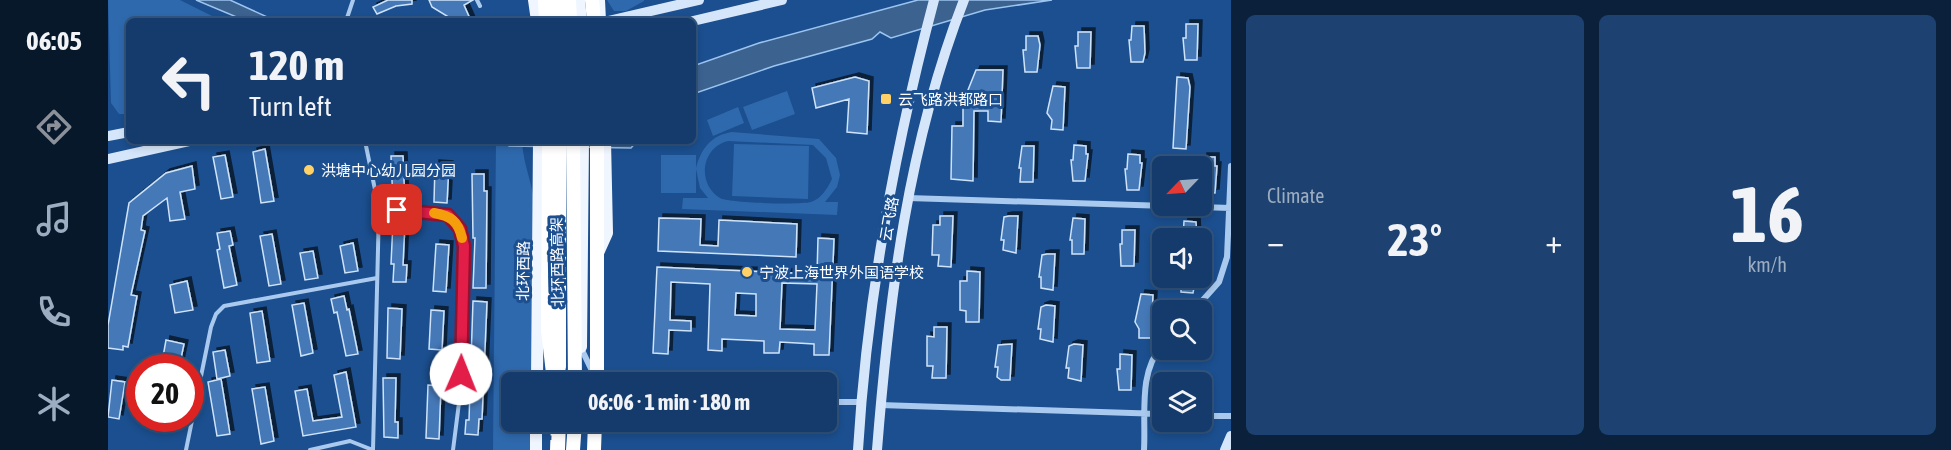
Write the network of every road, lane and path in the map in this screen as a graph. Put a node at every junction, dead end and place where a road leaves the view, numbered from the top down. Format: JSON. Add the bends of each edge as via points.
{"nodes":[{"id":1,"x":353,"y":0,"type":"edge"},
{"id":2,"x":477,"y":0,"type":"edge"},
{"id":3,"x":534,"y":0,"type":"edge"},
{"id":4,"x":545,"y":0,"type":"edge"},
{"id":5,"x":558,"y":0,"type":"edge"},
{"id":6,"x":569,"y":0,"type":"edge"},
{"id":7,"x":579,"y":0,"type":"edge"},
{"id":8,"x":592,"y":0,"type":"edge"},
{"id":9,"x":599,"y":0,"type":"edge"},
{"id":10,"x":699,"y":0,"type":"edge"},
{"id":11,"x":782,"y":0,"type":"edge"},
{"id":12,"x":934,"y":0,"type":"edge"},
{"id":13,"x":964,"y":0,"type":"edge"},
{"id":14,"x":480,"y":6,"type":"dead end"},
{"id":15,"x":347,"y":18,"type":"edge"},
{"id":16,"x":537,"y":18,"type":"edge"},
{"id":17,"x":546,"y":18,"type":"edge"},
{"id":18,"x":559,"y":18,"type":"edge"},
{"id":19,"x":570,"y":18,"type":"edge"},
{"id":20,"x":580,"y":18,"type":"edge"},
{"id":21,"x":594,"y":18,"type":"edge"},
{"id":22,"x":600,"y":18,"type":"edge"},
{"id":23,"x":621,"y":18,"type":"edge"},
{"id":24,"x":696,"y":20,"type":"edge"},
{"id":25,"x":126,"y":133,"type":"edge"},
{"id":26,"x":108,"y":136,"type":"edge"},
{"id":27,"x":176,"y":144,"type":"edge"},
{"id":28,"x":366,"y":144,"type":"edge"},
{"id":29,"x":539,"y":144,"type":"edge"},
{"id":30,"x":549,"y":144,"type":"edge"},
{"id":31,"x":559,"y":144,"type":"edge"},
{"id":32,"x":573,"y":144,"type":"edge"},
{"id":33,"x":583,"y":144,"type":"edge"},
{"id":34,"x":597,"y":144,"type":"edge"},
{"id":35,"x":605,"y":144,"type":"edge"},
{"id":36,"x":108,"y":159,"type":"edge"},
{"id":37,"x":1231,"y":166,"type":"edge"},
{"id":38,"x":908,"y":198,"type":"junction"},
{"id":39,"x":1230,"y":208,"type":"edge"},
{"id":40,"x":379,"y":209,"type":"junction"},
{"id":41,"x":377,"y":278,"type":"junction"},
{"id":42,"x":583,"y":284,"type":"junction"},
{"id":43,"x":1203,"y":300,"type":"edge"},
{"id":44,"x":581,"y":348,"type":"junction"},
{"id":45,"x":1152,"y":358,"type":"edge"},
{"id":46,"x":537,"y":372,"type":"edge"},
{"id":47,"x":553,"y":372,"type":"edge"},
{"id":48,"x":559,"y":372,"type":"edge"},
{"id":49,"x":577,"y":372,"type":"edge"},
{"id":50,"x":578,"y":372,"type":"edge"},
{"id":51,"x":591,"y":372,"type":"edge"},
{"id":52,"x":598,"y":372,"type":"edge"},
{"id":53,"x":837,"y":402,"type":"edge"},
{"id":54,"x":861,"y":402,"type":"junction"},
{"id":55,"x":880,"y":405,"type":"junction"},
{"id":56,"x":1146,"y":414,"type":"junction"},
{"id":57,"x":1152,"y":414,"type":"edge"},
{"id":58,"x":1212,"y":416,"type":"edge"},
{"id":59,"x":1231,"y":416,"type":"edge"},
{"id":60,"x":537,"y":432,"type":"edge"},
{"id":61,"x":559,"y":432,"type":"edge"},
{"id":62,"x":577,"y":432,"type":"edge"},
{"id":63,"x":595,"y":432,"type":"edge"},
{"id":64,"x":1231,"y":436,"type":"edge"},
{"id":65,"x":186,"y":450,"type":"edge"},
{"id":66,"x":310,"y":450,"type":"edge"},
{"id":67,"x":373,"y":450,"type":"edge"},
{"id":68,"x":453,"y":450,"type":"edge"},
{"id":69,"x":536,"y":450,"type":"edge"},
{"id":70,"x":558,"y":450,"type":"edge"},
{"id":71,"x":574,"y":450,"type":"edge"},
{"id":72,"x":594,"y":450,"type":"edge"},
{"id":73,"x":858,"y":450,"type":"edge"},
{"id":74,"x":877,"y":450,"type":"edge"},
{"id":75,"x":1144,"y":450,"type":"edge"},
{"id":76,"x":1225,"y":450,"type":"edge"}],
"edges":[{"from":1,"to":15,"type":"lane"},
{"from":2,"to":14,"type":"lane"},
{"from":3,"to":16,"type":"main road"},
{"from":4,"to":17,"type":"highway"},
{"from":5,"to":18,"type":"highway"},
{"from":6,"to":19,"type":"highway"},
{"from":7,"to":20,"type":"main road"},
{"from":8,"to":21,"type":"highway"},
{"from":9,"to":22,"type":"main road"},
{"from":10,"to":23,"type":"main road"},
{"from":11,"to":24,"type":"main road"},
{"from":12,"to":54,"type":"main road","name":"云飞路","via":[[899,139]]},
{"from":13,"to":38,"type":"main road","name":"云飞路","via":[[929,108]]},
{"from":25,"to":26,"type":"main road"},
{"from":27,"to":36,"type":"main road"},
{"from":28,"to":40,"type":"lane"},
{"from":29,"to":46,"type":"main road","name":"北环西路"},
{"from":30,"to":47,"type":"highway","via":[[548,330]]},
{"from":31,"to":48,"type":"highway","name":"北环西路高架"},
{"from":32,"to":49,"type":"highway","name":"北环西路高架"},
{"from":33,"to":42,"type":"main road"},
{"from":34,"to":52,"type":"highway","bridge":true},
{"from":35,"to":42,"type":"main road","via":[[607,233]]},
{"from":37,"to":39,"type":"street"},
{"from":38,"to":39,"type":"street"},
{"from":38,"to":55,"type":"main road","name":"云飞路","via":[[892,289]]},
{"from":39,"to":43,"type":"street","via":[[1224,268],[1219,282]]},
{"from":40,"to":41,"type":"lane"},
{"from":40,"to":68,"type":"lane","via":[[448,215],[460,229],[464,246],[460,395]]},
{"from":41,"to":65,"type":"lane","via":[[224,306],[211,327]]},
{"from":41,"to":67,"type":"lane"},
{"from":42,"to":44,"type":"main road"},
{"from":44,"to":50,"type":"main road"},
{"from":44,"to":51,"type":"street"},
{"from":45,"to":56,"type":"street","via":[[1146,375]]},
{"from":53,"to":54,"type":"street"},
{"from":54,"to":73,"type":"main road","name":"云飞路"},
{"from":55,"to":56,"type":"street"},
{"from":55,"to":74,"type":"main road","name":"云飞路"},
{"from":56,"to":57,"type":"street"},
{"from":56,"to":75,"type":"street"},
{"from":58,"to":59,"type":"street"},
{"from":60,"to":69,"type":"main road"},
{"from":61,"to":70,"type":"highway"},
{"from":62,"to":71,"type":"highway"},
{"from":63,"to":72,"type":"highway"},
{"from":64,"to":76,"type":"main road"},
{"from":66,"to":67,"type":"lane","via":[[350,441]]}]}
